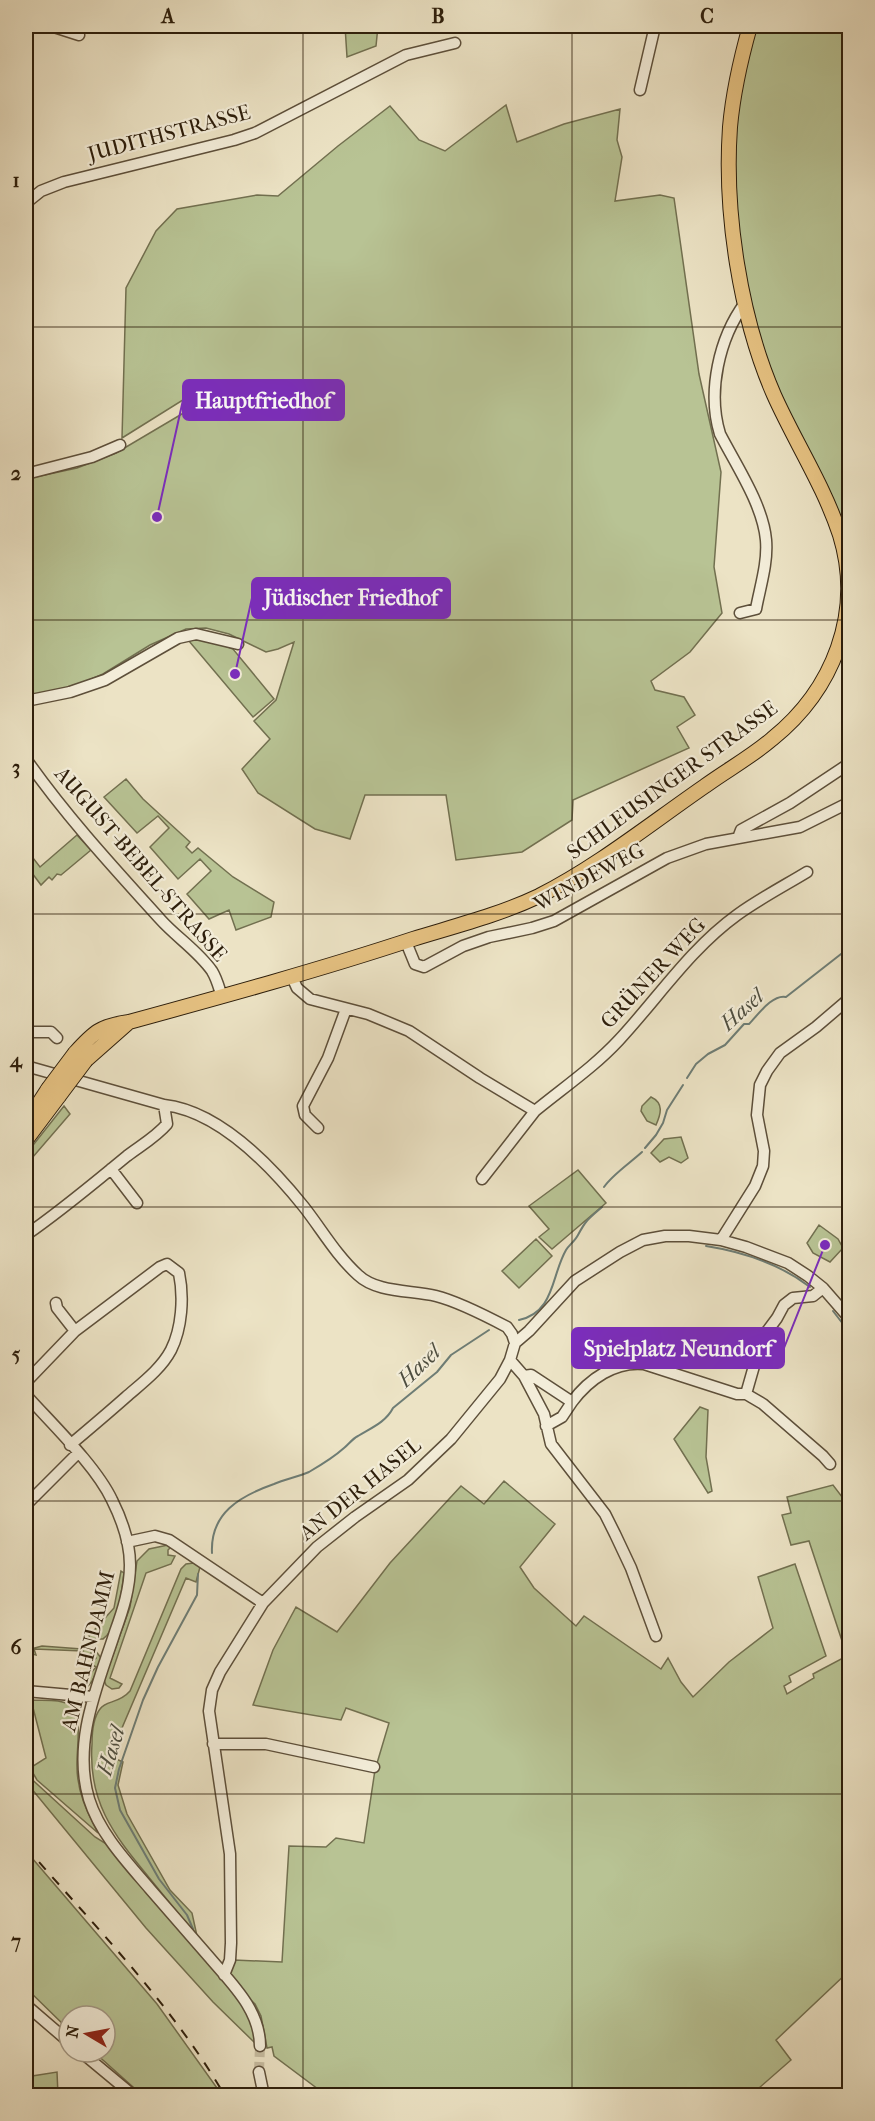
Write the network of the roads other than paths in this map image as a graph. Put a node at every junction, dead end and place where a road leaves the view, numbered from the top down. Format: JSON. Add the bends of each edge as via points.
{"nodes":[{"id":1,"x":51,"y":26,"type":"edge"},
{"id":2,"x":655,"y":26,"type":"edge"},
{"id":3,"x":750,"y":26,"type":"edge"},
{"id":4,"x":79,"y":35,"type":"dead end"},
{"id":5,"x":455,"y":43,"type":"dead end"},
{"id":6,"x":640,"y":90,"type":"dead end"},
{"id":7,"x":26,"y":203,"type":"edge"},
{"id":8,"x":745,"y":303,"type":"junction"},
{"id":9,"x":120,"y":445,"type":"dead end"},
{"id":10,"x":26,"y":474,"type":"edge"},
{"id":11,"x":740,"y":613,"type":"dead end"},
{"id":12,"x":237,"y":644,"type":"dead end"},
{"id":13,"x":26,"y":701,"type":"edge"},
{"id":14,"x":26,"y":759,"type":"edge"},
{"id":15,"x":849,"y":763,"type":"edge"},
{"id":16,"x":849,"y":801,"type":"edge"},
{"id":17,"x":738,"y":838,"type":"junction"},
{"id":18,"x":807,"y":872,"type":"dead end"},
{"id":19,"x":406,"y":942,"type":"junction"},
{"id":20,"x":292,"y":977,"type":"junction"},
{"id":21,"x":222,"y":997,"type":"junction"},
{"id":22,"x":849,"y":998,"type":"edge"},
{"id":23,"x":346,"y":1009,"type":"junction"},
{"id":24,"x":26,"y":1032,"type":"edge"},
{"id":25,"x":57,"y":1038,"type":"dead end"},
{"id":26,"x":26,"y":1066,"type":"edge"},
{"id":27,"x":53,"y":1093,"type":"junction"},
{"id":28,"x":164,"y":1104,"type":"junction"},
{"id":29,"x":535,"y":1111,"type":"junction"},
{"id":30,"x":26,"y":1123,"type":"edge"},
{"id":31,"x":318,"y":1128,"type":"dead end"},
{"id":32,"x":26,"y":1140,"type":"edge"},
{"id":33,"x":111,"y":1169,"type":"junction"},
{"id":34,"x":482,"y":1179,"type":"dead end"},
{"id":35,"x":137,"y":1203,"type":"dead end"},
{"id":36,"x":26,"y":1235,"type":"edge"},
{"id":37,"x":720,"y":1240,"type":"junction"},
{"id":38,"x":823,"y":1288,"type":"junction"},
{"id":39,"x":56,"y":1303,"type":"dead end"},
{"id":40,"x":849,"y":1319,"type":"edge"},
{"id":41,"x":75,"y":1331,"type":"junction"},
{"id":42,"x":515,"y":1343,"type":"junction"},
{"id":43,"x":510,"y":1360,"type":"junction"},
{"id":44,"x":524,"y":1376,"type":"junction"},
{"id":45,"x":26,"y":1382,"type":"edge"},
{"id":46,"x":746,"y":1394,"type":"junction"},
{"id":47,"x":26,"y":1395,"type":"edge"},
{"id":48,"x":572,"y":1402,"type":"junction"},
{"id":49,"x":546,"y":1426,"type":"junction"},
{"id":50,"x":74,"y":1449,"type":"junction"},
{"id":51,"x":830,"y":1464,"type":"dead end"},
{"id":52,"x":26,"y":1505,"type":"edge"},
{"id":53,"x":127,"y":1542,"type":"junction"},
{"id":54,"x":258,"y":1600,"type":"junction"},
{"id":55,"x":656,"y":1636,"type":"dead end"},
{"id":56,"x":26,"y":1691,"type":"edge"},
{"id":57,"x":93,"y":1697,"type":"junction"},
{"id":58,"x":213,"y":1744,"type":"junction"},
{"id":59,"x":374,"y":1767,"type":"dead end"},
{"id":60,"x":224,"y":1975,"type":"junction"},
{"id":61,"x":26,"y":2005,"type":"edge"},
{"id":62,"x":57,"y":2032,"type":"edge"},
{"id":63,"x":260,"y":2046,"type":"tunnel mouth"},
{"id":64,"x":95,"y":2064,"type":"edge"},
{"id":65,"x":260,"y":2072,"type":"tunnel mouth"},
{"id":66,"x":134,"y":2096,"type":"edge"},
{"id":67,"x":264,"y":2096,"type":"edge"}],
"edges":[{"from":1,"to":4,"type":"street"},
{"from":2,"to":6,"type":"street"},
{"from":3,"to":8,"type":"main road","name":"SCHLEUSINGER STRASSE","via":[[735,92],[729,153],[732,215]]},
{"from":5,"to":7,"type":"street","name":"JUDITHSTRASSE","via":[[406,55],[255,133],[64,182],[41,191]]},
{"from":8,"to":11,"type":"street","via":[[733,320],[715,381],[720,434],[761,516],[766,539],[756,609]]},
{"from":8,"to":19,"type":"main road","name":"SCHLEUSINGER STRASSE","via":[[774,394],[830,509],[846,559],[849,582],[844,629],[824,681],[803,710],[770,741],[594,864],[535,898]]},
{"from":9,"to":10,"type":"street","via":[[92,457]]},
{"from":12,"to":13,"type":"street","via":[[196,634],[178,638],[105,680]]},
{"from":14,"to":21,"type":"street","name":"AUGUST-BEBEL-STRASSE","via":[[96,847],[209,967]]},
{"from":15,"to":17,"type":"street","name":"WINDEWEG","via":[[741,830]]},
{"from":16,"to":17,"type":"street","name":"WINDEWEG","via":[[800,827]]},
{"from":17,"to":19,"type":"street","name":"WINDEWEG","via":[[666,858],[554,921],[463,946],[424,967],[414,964]]},
{"from":18,"to":29,"type":"street","name":"GRÜNER WEG","via":[[737,914],[680,968],[617,1042]]},
{"from":19,"to":20,"type":"main road","name":"SCHLEUSINGER STRASSE"},
{"from":20,"to":21,"type":"main road","name":"SCHLEUSINGER STRASSE"},
{"from":20,"to":23,"type":"street","via":[[297,988],[310,999]]},
{"from":21,"to":27,"type":"main road","bridge":true,"via":[[129,1022],[80,1057]]},
{"from":22,"to":37,"type":"street","via":[[780,1053],[767,1071],[760,1086],[757,1116],[763,1166],[755,1186]]},
{"from":23,"to":29,"type":"street","via":[[409,1031]]},
{"from":23,"to":31,"type":"street","via":[[328,1058],[303,1106]]},
{"from":24,"to":25,"type":"street","via":[[51,1032]]},
{"from":26,"to":28,"type":"street"},
{"from":27,"to":30,"type":"main road"},
{"from":27,"to":32,"type":"main road"},
{"from":28,"to":33,"type":"street","via":[[167,1124]]},
{"from":28,"to":42,"type":"street","via":[[195,1113],[241,1141],[303,1206],[334,1249],[363,1279],[438,1296],[507,1327]]},
{"from":29,"to":34,"type":"street","name":"GRÜNER WEG"},
{"from":33,"to":35,"type":"street"},
{"from":33,"to":36,"type":"street"},
{"from":37,"to":38,"type":"street","via":[[788,1263]]},
{"from":37,"to":42,"type":"street","via":[[680,1235],[643,1240],[575,1281]]},
{"from":38,"to":40,"type":"street"},
{"from":38,"to":46,"type":"street","via":[[813,1296],[793,1298],[783,1305],[762,1338]]},
{"from":39,"to":41,"type":"street"},
{"from":41,"to":45,"type":"street"},
{"from":41,"to":50,"type":"street","via":[[160,1267],[167,1264],[179,1273],[179,1319],[170,1352]]},
{"from":42,"to":43,"type":"street","name":"AN DER HASEL"},
{"from":43,"to":44,"type":"street"},
{"from":43,"to":54,"type":"street","name":"AN DER HASEL","via":[[452,1439],[408,1480],[317,1547]]},
{"from":44,"to":48,"type":"street","via":[[531,1375]]},
{"from":44,"to":49,"type":"street","via":[[544,1414]]},
{"from":46,"to":48,"type":"street","via":[[635,1363],[604,1372]]},
{"from":46,"to":51,"type":"street"},
{"from":47,"to":50,"type":"street","name":"AM BAHNDAMM"},
{"from":48,"to":49,"type":"street","via":[[562,1417]]},
{"from":49,"to":55,"type":"street","via":[[551,1444],[605,1514],[631,1568]]},
{"from":50,"to":52,"type":"street"},
{"from":50,"to":53,"type":"street","name":"AM BAHNDAMM","via":[[112,1498]]},
{"from":53,"to":54,"type":"street","via":[[155,1536],[169,1540]]},
{"from":53,"to":57,"type":"street","name":"AM BAHNDAMM","via":[[130,1565],[125,1599]]},
{"from":54,"to":58,"type":"street","name":"AN DER HASEL","via":[[212,1690],[209,1711]]},
{"from":56,"to":57,"type":"street"},
{"from":57,"to":60,"type":"street","name":"AM BAHNDAMM","via":[[83,1765],[95,1815],[116,1850]]},
{"from":58,"to":59,"type":"street","via":[[266,1744]]},
{"from":58,"to":60,"type":"street","name":"AN DER HASEL","via":[[230,1854],[231,1943]]},
{"from":60,"to":63,"type":"street","via":[[253,2013]]},
{"from":61,"to":62,"type":"street"},
{"from":64,"to":66,"type":"street"},
{"from":65,"to":67,"type":"street"}]}
